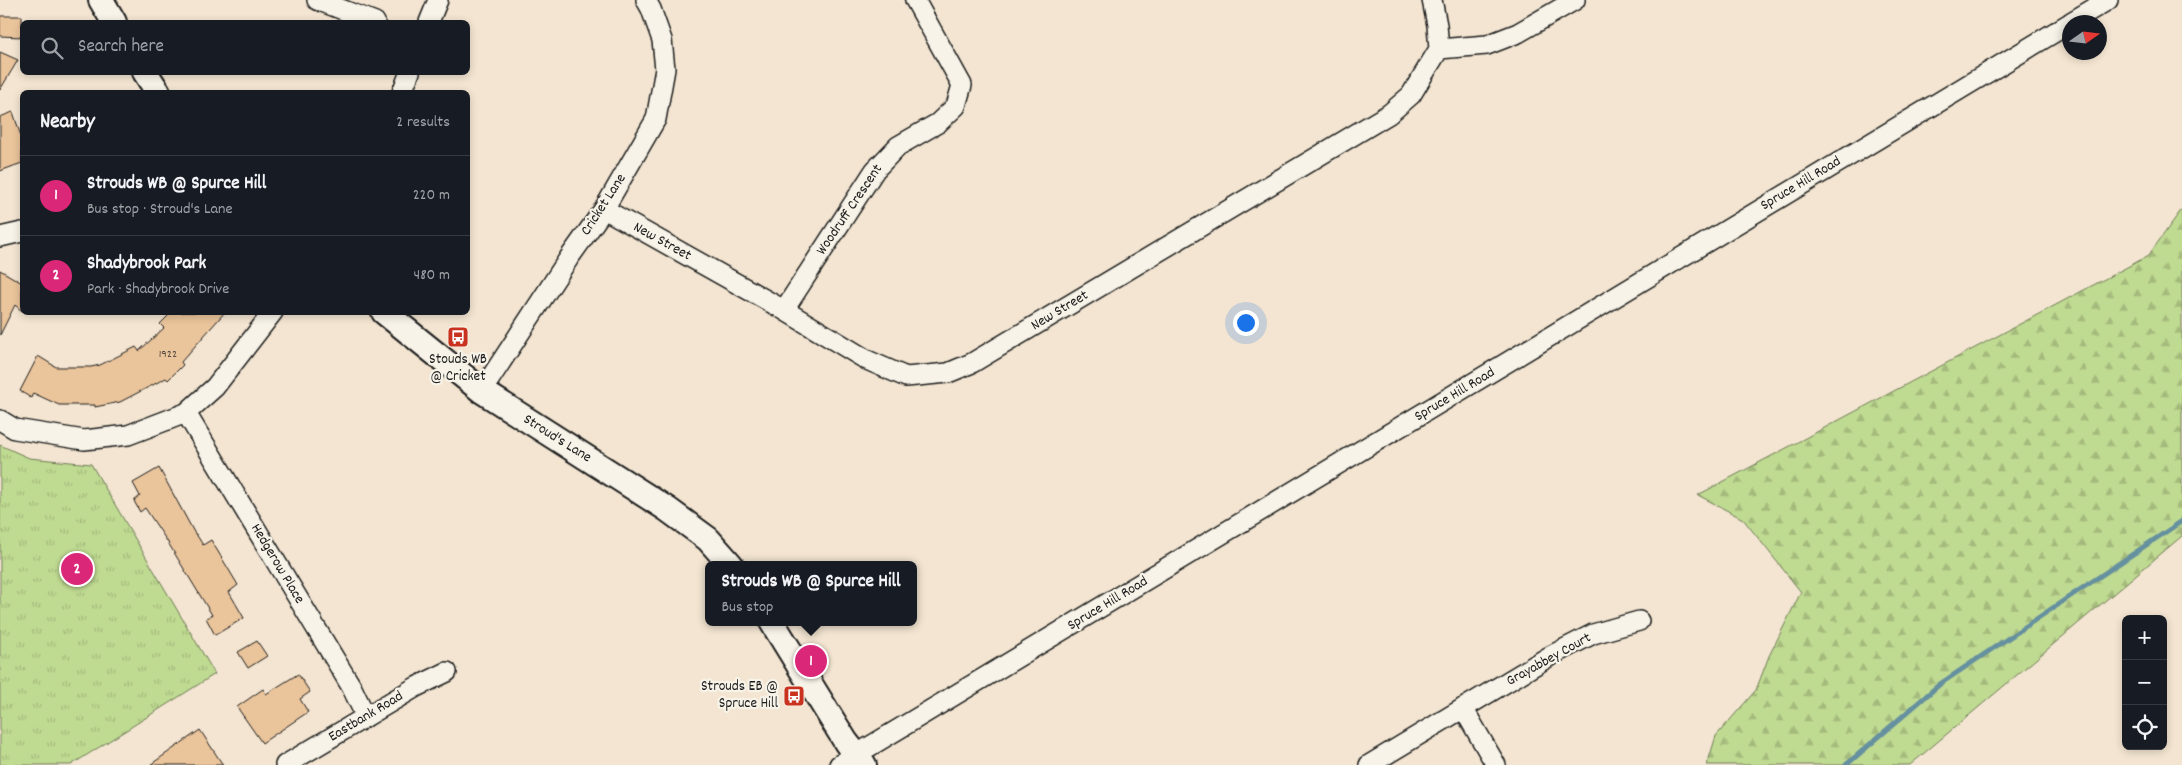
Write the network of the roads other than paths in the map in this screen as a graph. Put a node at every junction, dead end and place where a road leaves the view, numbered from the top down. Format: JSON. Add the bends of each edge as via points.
{"nodes":[{"id":1,"x":100,"y":0,"type":"edge"},
{"id":2,"x":317,"y":0,"type":"edge"},
{"id":3,"x":438,"y":0,"type":"edge"},
{"id":4,"x":646,"y":0,"type":"edge"},
{"id":5,"x":914,"y":0,"type":"edge"},
{"id":6,"x":1432,"y":0,"type":"edge"},
{"id":7,"x":1575,"y":0,"type":"edge"},
{"id":8,"x":2108,"y":0,"type":"edge"},
{"id":9,"x":2083,"y":15,"type":"edge"},
{"id":10,"x":113,"y":20,"type":"edge"},
{"id":11,"x":370,"y":20,"type":"edge"},
{"id":12,"x":430,"y":20,"type":"edge"},
{"id":13,"x":2062,"y":28,"type":"edge"},
{"id":14,"x":1439,"y":49,"type":"junction"},
{"id":15,"x":148,"y":75,"type":"edge"},
{"id":16,"x":409,"y":75,"type":"edge"},
{"id":17,"x":157,"y":90,"type":"edge"},
{"id":18,"x":403,"y":90,"type":"edge"},
{"id":19,"x":604,"y":209,"type":"junction"},
{"id":20,"x":20,"y":232,"type":"edge"},
{"id":21,"x":0,"y":237,"type":"edge"},
{"id":22,"x":784,"y":310,"type":"junction"},
{"id":23,"x":271,"y":315,"type":"edge"},
{"id":24,"x":388,"y":315,"type":"edge"},
{"id":25,"x":482,"y":391,"type":"junction"},
{"id":26,"x":186,"y":413,"type":"junction"},
{"id":27,"x":0,"y":420,"type":"edge"},
{"id":28,"x":727,"y":561,"type":"edge"},
{"id":29,"x":1639,"y":621,"type":"dead end"},
{"id":30,"x":774,"y":626,"type":"edge"},
{"id":31,"x":447,"y":672,"type":"dead end"},
{"id":32,"x":1463,"y":708,"type":"junction"},
{"id":33,"x":366,"y":716,"type":"junction"},
{"id":34,"x":853,"y":761,"type":"edge"},
{"id":35,"x":286,"y":765,"type":"edge"},
{"id":36,"x":1368,"y":765,"type":"edge"},
{"id":37,"x":1496,"y":765,"type":"edge"}],
"edges":[{"from":1,"to":10,"type":"street"},
{"from":2,"to":11,"type":"street"},
{"from":3,"to":12,"type":"street"},
{"from":4,"to":19,"type":"street","name":"Cricket Lane","via":[[662,40],[665,69],[656,119]]},
{"from":5,"to":22,"type":"street","name":"Woodruff Crescent","via":[[962,85],[956,106],[938,123],[898,146],[875,170]]},
{"from":6,"to":14,"type":"street"},
{"from":7,"to":14,"type":"street","via":[[1518,33],[1494,42]]},
{"from":8,"to":9,"type":"street","name":"Spruce Hill Road"},
{"from":13,"to":34,"type":"street","name":"Spruce Hill Road"},
{"from":14,"to":22,"type":"street","name":"New Street","via":[[1411,95],[1389,114],[972,363],[948,373],[906,377],[867,360]]},
{"from":15,"to":17,"type":"street"},
{"from":16,"to":18,"type":"street"},
{"from":19,"to":22,"type":"street","name":"New Street"},
{"from":19,"to":25,"type":"street","name":"Cricket Lane"},
{"from":20,"to":21,"type":"street"},
{"from":23,"to":26,"type":"street","via":[[215,387]]},
{"from":24,"to":25,"type":"street","name":"Stroud's Lane"},
{"from":25,"to":28,"type":"street","name":"Stroud's Lane","via":[[667,509],[708,539]]},
{"from":26,"to":27,"type":"street","via":[[128,435],[84,440],[15,429]]},
{"from":26,"to":33,"type":"street","name":"Hedgerow Place"},
{"from":29,"to":32,"type":"street","name":"Grayabbey Court","via":[[1593,634]]},
{"from":30,"to":34,"type":"street","via":[[846,742]]},
{"from":31,"to":33,"type":"street","name":"Eastbank Road"},
{"from":32,"to":36,"type":"street","name":"Grayabbey Court"},
{"from":32,"to":37,"type":"street"},
{"from":33,"to":35,"type":"street","name":"Eastbank Road"}]}
